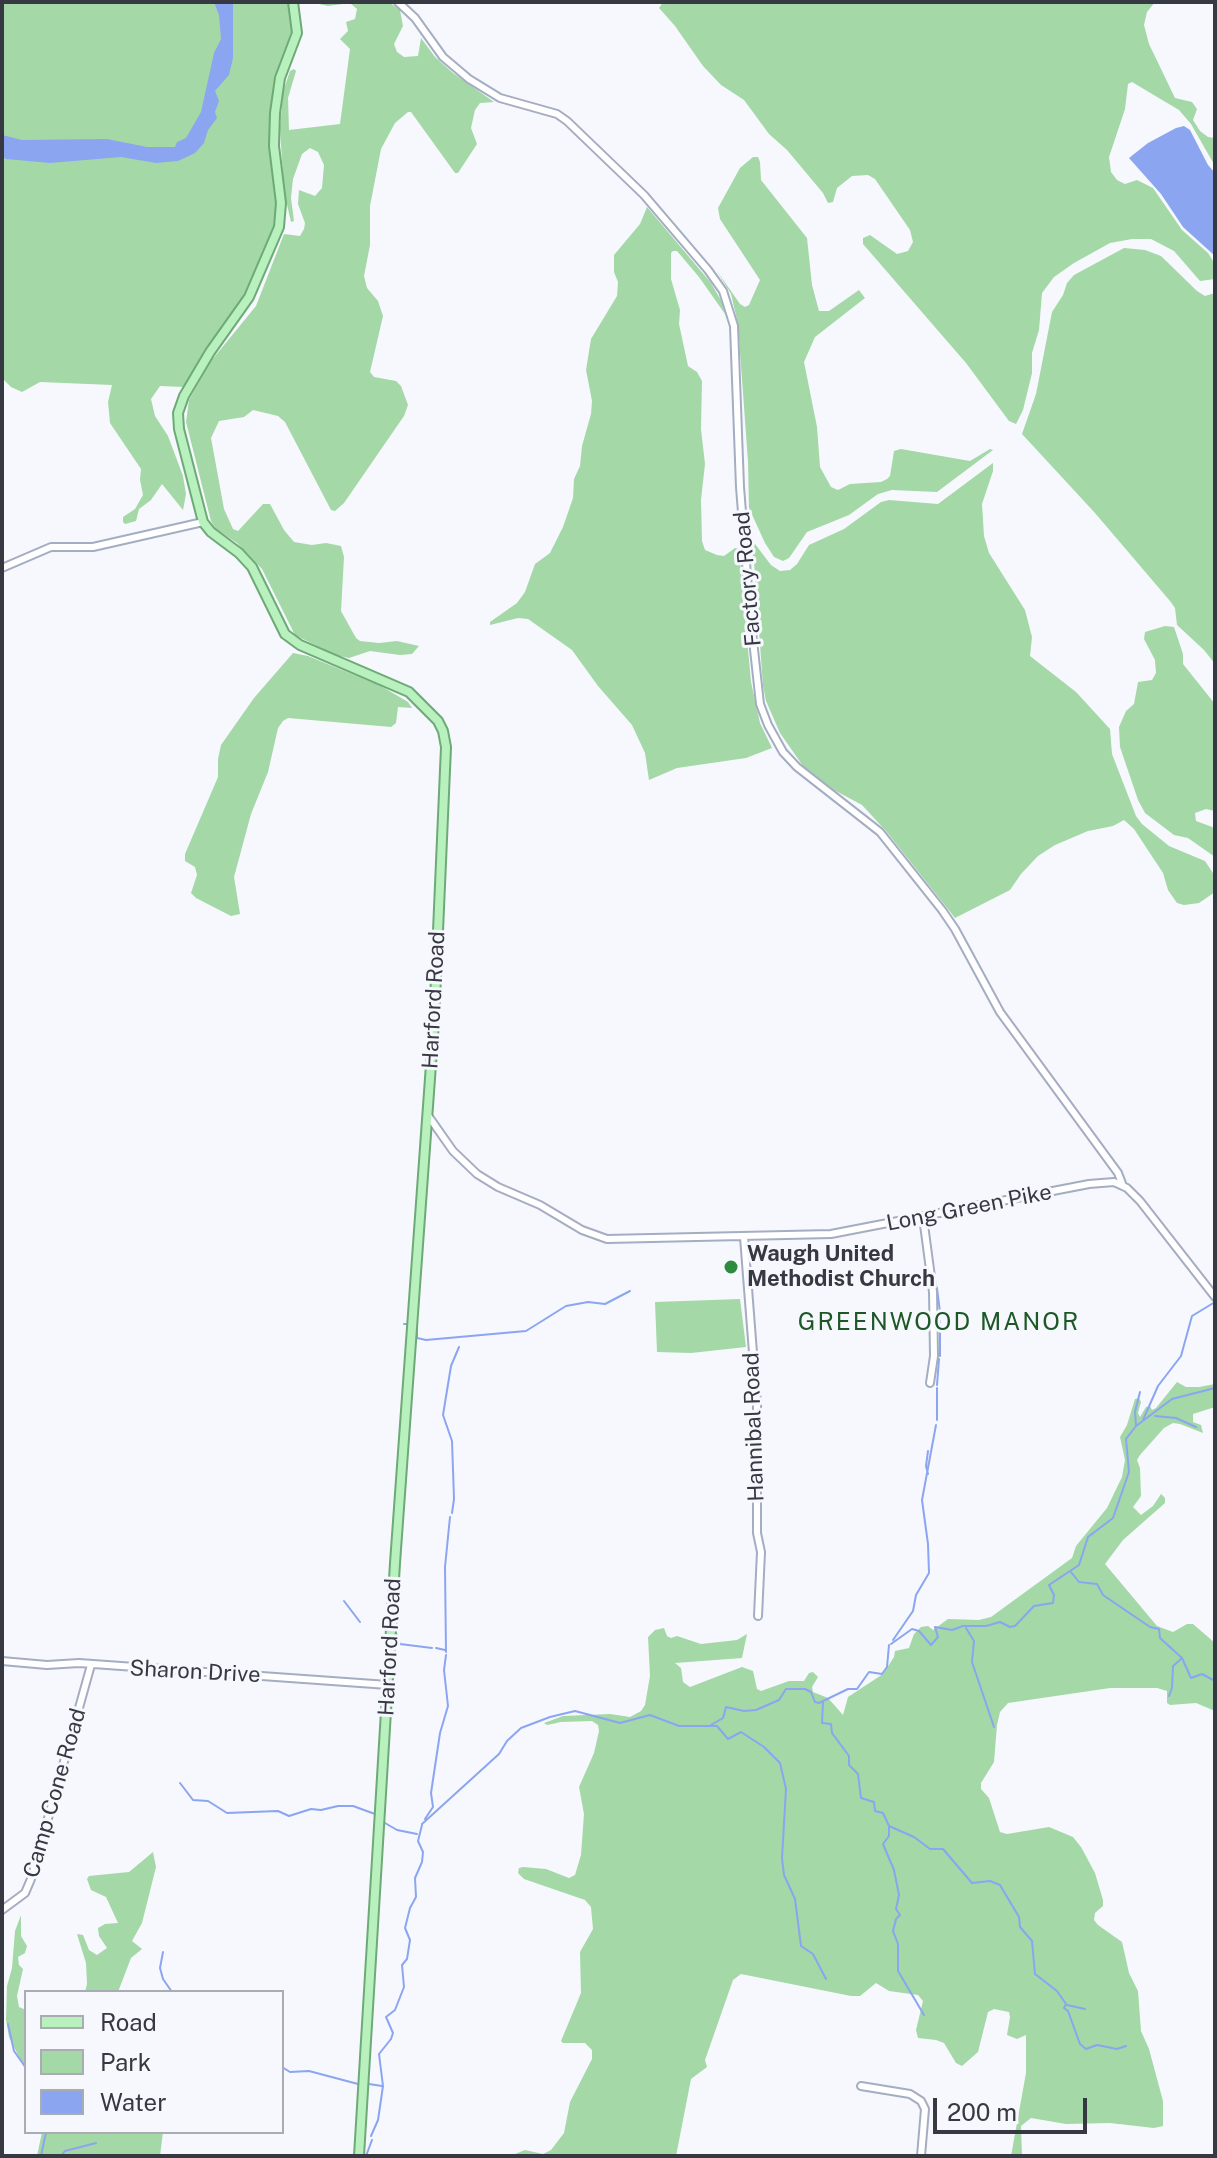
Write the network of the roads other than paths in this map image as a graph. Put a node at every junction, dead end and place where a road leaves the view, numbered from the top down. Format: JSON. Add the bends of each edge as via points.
{"nodes":[{"id":1,"x":293,"y":2,"type":"edge"},
{"id":2,"x":398,"y":2,"type":"edge"},
{"id":3,"x":203,"y":522,"type":"junction"},
{"id":4,"x":2,"y":568,"type":"edge"},
{"id":5,"x":427,"y":1114,"type":"junction"},
{"id":6,"x":1123,"y":1186,"type":"junction"},
{"id":7,"x":923,"y":1217,"type":"junction"},
{"id":8,"x":744,"y":1237,"type":"junction"},
{"id":9,"x":1215,"y":1297,"type":"edge"},
{"id":10,"x":930,"y":1383,"type":"dead end"},
{"id":11,"x":758,"y":1616,"type":"dead end"},
{"id":12,"x":2,"y":1661,"type":"edge"},
{"id":13,"x":91,"y":1665,"type":"junction"},
{"id":14,"x":388,"y":1685,"type":"junction"},
{"id":15,"x":2,"y":1910,"type":"edge"},
{"id":16,"x":861,"y":2086,"type":"dead end"},
{"id":17,"x":359,"y":2156,"type":"edge"},
{"id":18,"x":921,"y":2156,"type":"edge"}],
"edges":[{"from":1,"to":3,"type":"main road","via":[[297,33],[280,78],[275,113],[281,210],[277,233],[249,297],[199,368],[178,413]]},
{"from":2,"to":6,"type":"street","name":"Factory Road","via":[[469,79],[500,98],[567,121],[644,195],[723,291],[734,326],[750,613],[768,725],[797,767],[880,832],[942,910],[1000,1012]]},
{"from":3,"to":4,"type":"street","via":[[93,547],[51,547]]},
{"from":3,"to":5,"type":"main road","name":"Harford Road","via":[[252,567],[289,639],[405,690],[430,711],[443,731],[445,786]]},
{"from":5,"to":8,"type":"street","name":"Long Green Pike","via":[[477,1174],[589,1234],[619,1239]]},
{"from":5,"to":14,"type":"main road","name":"Harford Road"},
{"from":6,"to":7,"type":"street","name":"Long Green Pike","via":[[1097,1182]]},
{"from":6,"to":9,"type":"street"},
{"from":7,"to":8,"type":"street","name":"Long Green Pike","via":[[831,1234]]},
{"from":7,"to":10,"type":"street","via":[[933,1292]]},
{"from":8,"to":11,"type":"street","name":"Hannibal Road","via":[[757,1404]]},
{"from":12,"to":13,"type":"street","name":"Sharon Drive"},
{"from":13,"to":14,"type":"street","name":"Sharon Drive"},
{"from":13,"to":15,"type":"street","name":"Camp Cone Road","via":[[31,1879],[25,1893]]},
{"from":14,"to":17,"type":"main road","name":"Harford Road"},
{"from":16,"to":18,"type":"street","via":[[910,2094],[921,2101]]}]}
